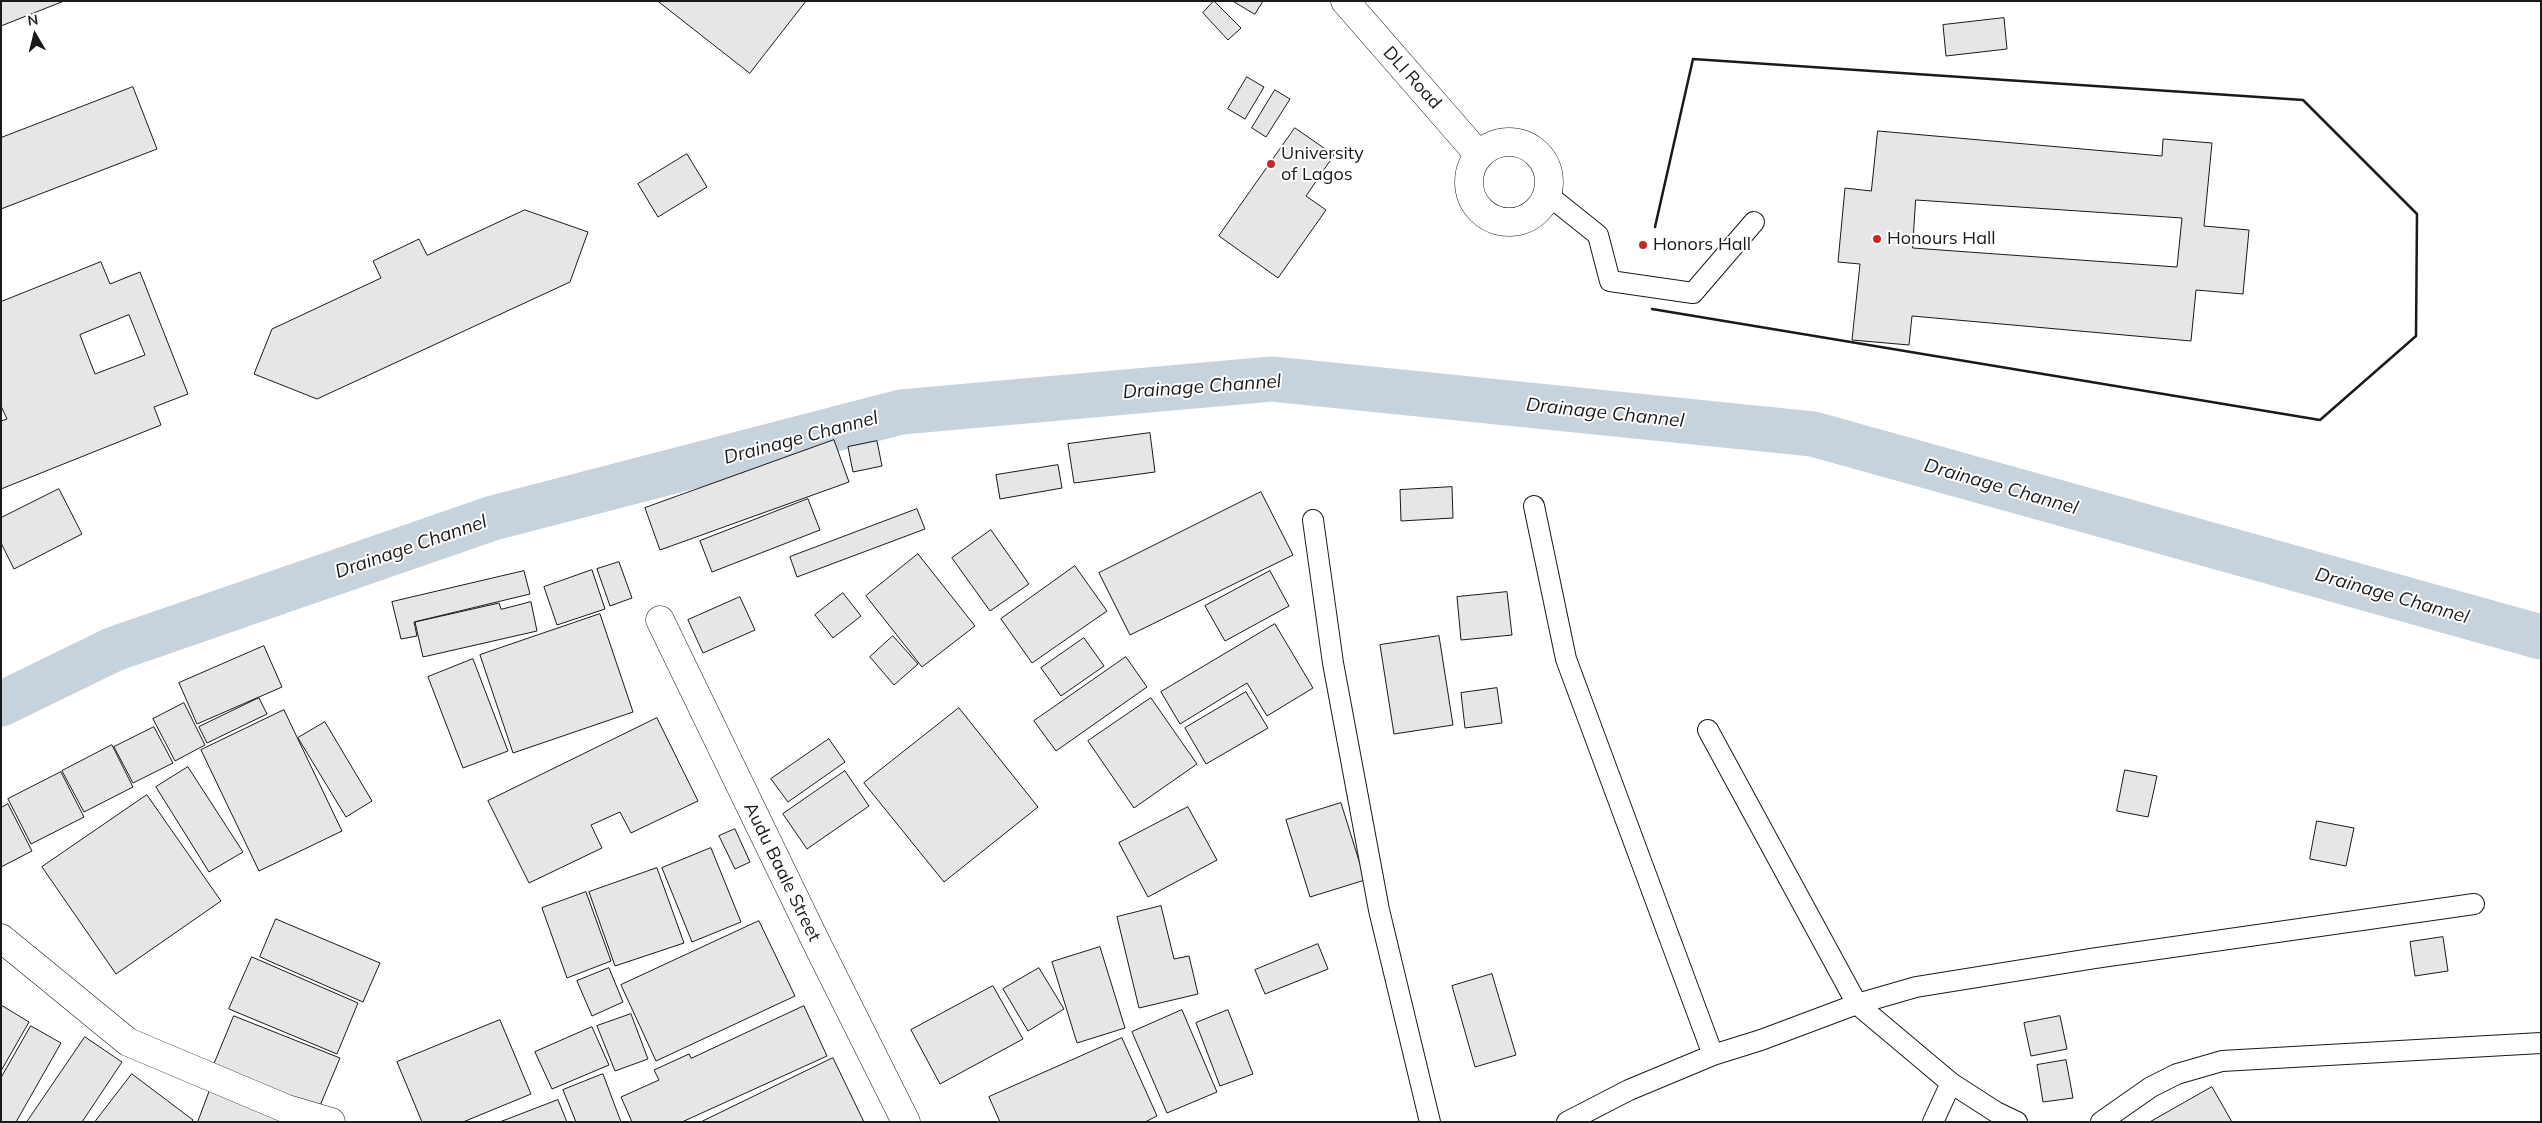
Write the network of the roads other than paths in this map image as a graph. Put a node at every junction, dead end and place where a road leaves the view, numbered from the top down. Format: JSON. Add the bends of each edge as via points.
{"nodes":[{"id":1,"x":1346,"y":1,"type":"edge"},
{"id":2,"x":1479,"y":155,"type":"junction"},
{"id":3,"x":1548,"y":194,"type":"junction"},
{"id":4,"x":1754,"y":222,"type":"dead end"},
{"id":5,"x":1534,"y":506,"type":"dead end"},
{"id":6,"x":1312,"y":520,"type":"dead end"},
{"id":7,"x":660,"y":620,"type":"dead end"},
{"id":8,"x":1708,"y":730,"type":"dead end"},
{"id":9,"x":2474,"y":904,"type":"dead end"},
{"id":10,"x":1,"y":938,"type":"edge"},
{"id":11,"x":1857,"y":1004,"type":"junction"},
{"id":12,"x":2541,"y":1044,"type":"edge"},
{"id":13,"x":1713,"y":1055,"type":"junction"},
{"id":14,"x":1951,"y":1083,"type":"junction"},
{"id":15,"x":331,"y":1122,"type":"edge"},
{"id":16,"x":906,"y":1122,"type":"edge"},
{"id":17,"x":1430,"y":1122,"type":"edge"},
{"id":18,"x":1568,"y":1122,"type":"edge"},
{"id":19,"x":1933,"y":1122,"type":"edge"},
{"id":20,"x":2017,"y":1122,"type":"edge"},
{"id":21,"x":2101,"y":1122,"type":"edge"}],
"edges":[{"from":1,"to":2,"type":"street","name":"DLI Road"},
{"from":2,"to":3,"type":"street","via":[[1502,141],[1530,146],[1547,167],[1551,180]]},
{"from":2,"to":3,"type":"street","via":[[1472,166],[1469,190],[1478,207],[1492,218],[1504,222],[1531,216]]},
{"from":3,"to":4,"type":"lane","via":[[1598,235],[1610,281],[1684,292],[1693,293]]},
{"from":5,"to":13,"type":"lane","via":[[1566,659]]},
{"from":6,"to":17,"type":"lane","via":[[1333,663],[1379,910]]},
{"from":7,"to":16,"type":"street","name":"Audu Baale Street"},
{"from":8,"to":11,"type":"lane"},
{"from":9,"to":11,"type":"lane","via":[[1916,987]]},
{"from":10,"to":15,"type":"street","via":[[128,1042],[287,1109]]},
{"from":11,"to":13,"type":"lane"},
{"from":11,"to":14,"type":"lane"},
{"from":12,"to":21,"type":"lane","via":[[2222,1061],[2177,1074],[2151,1087]]},
{"from":13,"to":18,"type":"lane","via":[[1629,1090]]},
{"from":14,"to":19,"type":"lane"},
{"from":14,"to":20,"type":"lane"}]}
